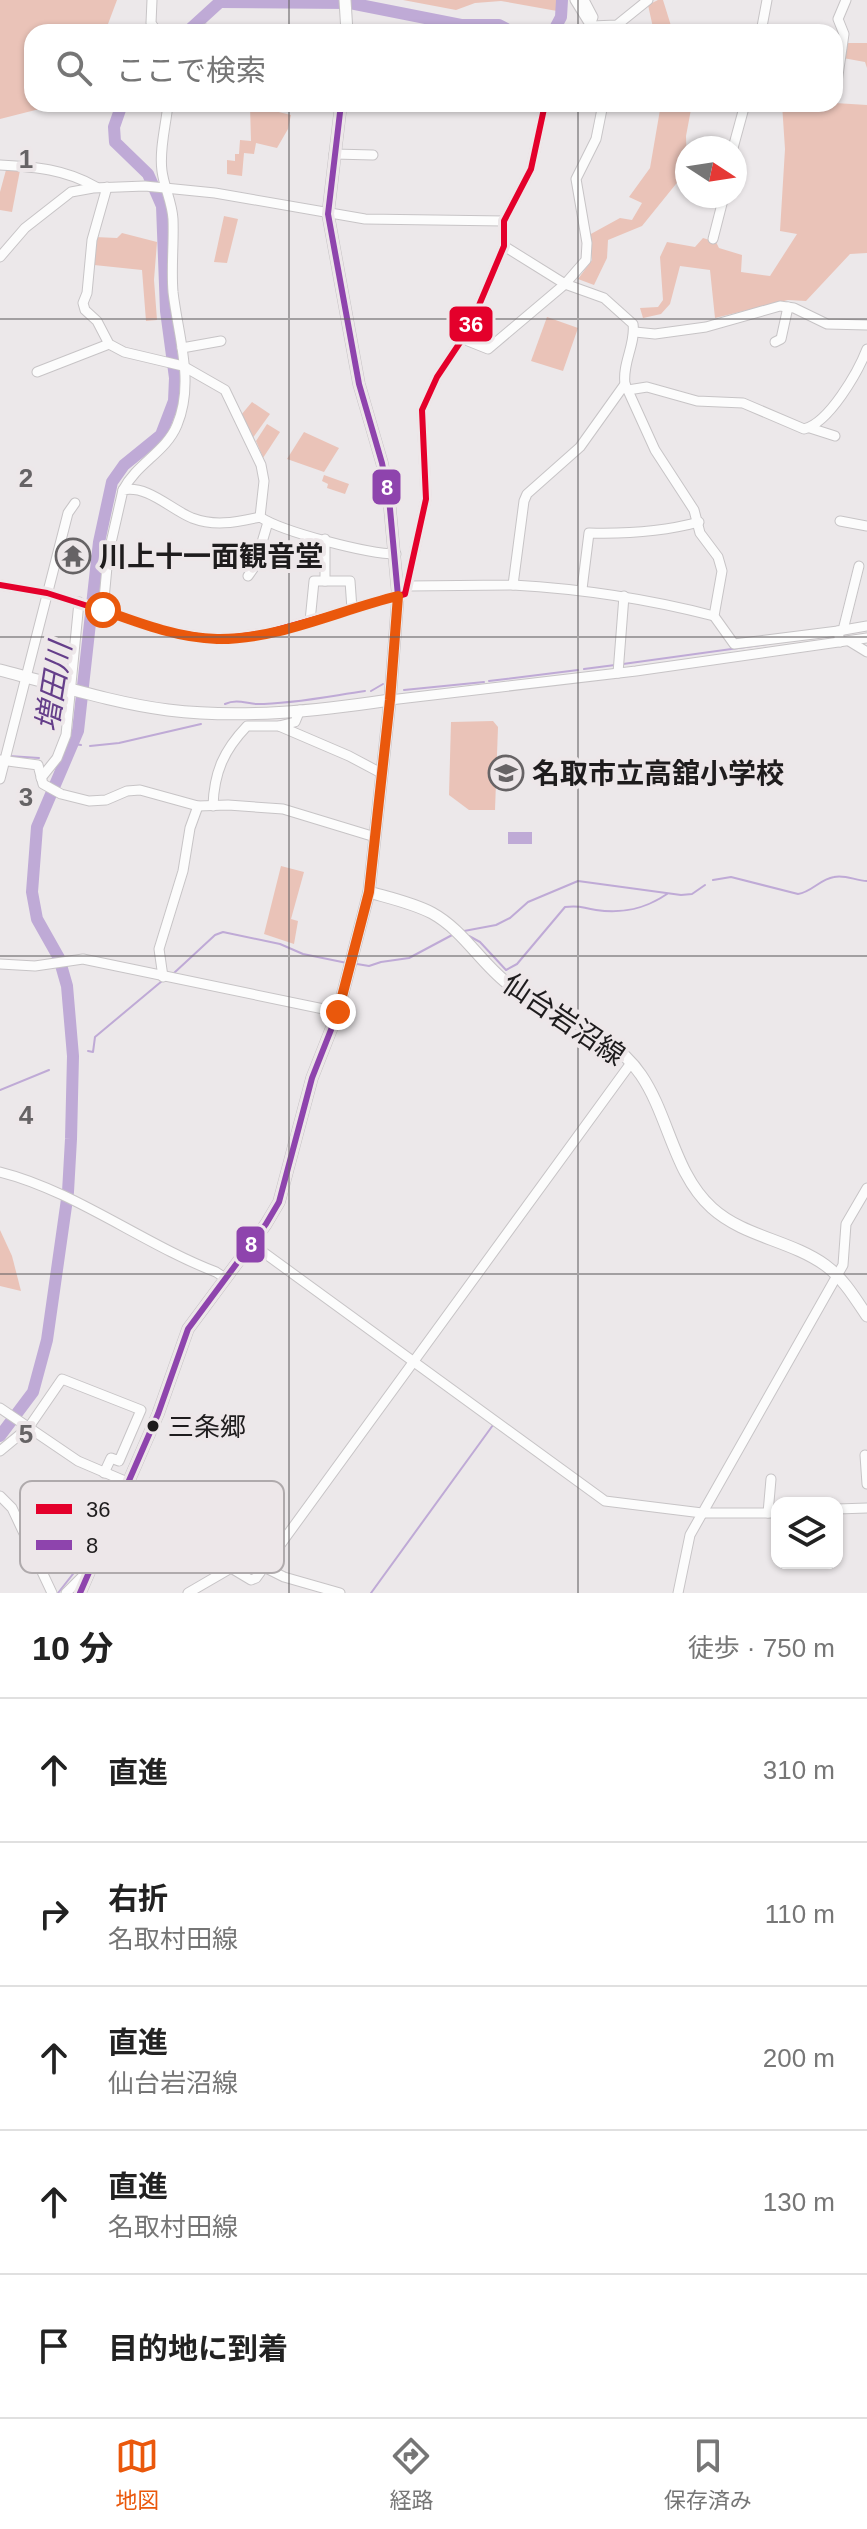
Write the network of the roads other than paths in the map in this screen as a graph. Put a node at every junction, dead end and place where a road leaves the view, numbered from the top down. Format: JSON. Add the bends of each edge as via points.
{"nodes":[{"id":1,"x":152,"y":0,"type":"edge"},
{"id":2,"x":575,"y":0,"type":"edge"},
{"id":3,"x":584,"y":0,"type":"edge"},
{"id":4,"x":648,"y":0,"type":"edge"},
{"id":5,"x":767,"y":0,"type":"edge"},
{"id":6,"x":846,"y":0,"type":"edge"},
{"id":7,"x":346,"y":3,"type":"edge"},
{"id":8,"x":152,"y":24,"type":"edge"},
{"id":9,"x":347,"y":24,"type":"edge"},
{"id":10,"x":587,"y":24,"type":"edge"},
{"id":11,"x":591,"y":24,"type":"edge"},
{"id":12,"x":621,"y":24,"type":"edge"},
{"id":13,"x":762,"y":24,"type":"edge"},
{"id":14,"x":840,"y":24,"type":"edge"},
{"id":15,"x":167,"y":112,"type":"edge"},
{"id":16,"x":337,"y":112,"type":"edge"},
{"id":17,"x":541,"y":112,"type":"edge"},
{"id":18,"x":601,"y":112,"type":"edge"},
{"id":19,"x":743,"y":112,"type":"edge"},
{"id":20,"x":736,"y":136,"type":"edge"},
{"id":21,"x":334,"y":154,"type":"junction"},
{"id":22,"x":373,"y":155,"type":"dead end"},
{"id":23,"x":0,"y":165,"type":"edge"},
{"id":24,"x":102,"y":187,"type":"junction"},
{"id":25,"x":166,"y":188,"type":"junction"},
{"id":26,"x":721,"y":208,"type":"edge"},
{"id":27,"x":328,"y":214,"type":"junction"},
{"id":28,"x":504,"y":221,"type":"junction"},
{"id":29,"x":713,"y":239,"type":"dead end"},
{"id":30,"x":504,"y":246,"type":"junction"},
{"id":31,"x":0,"y":257,"type":"edge"},
{"id":32,"x":565,"y":284,"type":"junction"},
{"id":33,"x":788,"y":307,"type":"junction"},
{"id":34,"x":867,"y":325,"type":"edge"},
{"id":35,"x":635,"y":332,"type":"junction"},
{"id":36,"x":463,"y":339,"type":"junction"},
{"id":37,"x":221,"y":341,"type":"dead end"},
{"id":38,"x":775,"y":342,"type":"dead end"},
{"id":39,"x":109,"y":344,"type":"junction"},
{"id":40,"x":182,"y":348,"type":"junction"},
{"id":41,"x":867,"y":349,"type":"edge"},
{"id":42,"x":184,"y":367,"type":"junction"},
{"id":43,"x":37,"y":372,"type":"dead end"},
{"id":44,"x":626,"y":387,"type":"junction"},
{"id":45,"x":810,"y":428,"type":"junction"},
{"id":46,"x":835,"y":436,"type":"dead end"},
{"id":47,"x":123,"y":490,"type":"junction"},
{"id":48,"x":75,"y":503,"type":"dead end"},
{"id":49,"x":264,"y":520,"type":"junction"},
{"id":50,"x":840,"y":521,"type":"dead end"},
{"id":51,"x":699,"y":522,"type":"junction"},
{"id":52,"x":867,"y":526,"type":"edge"},
{"id":53,"x":325,"y":539,"type":"junction"},
{"id":54,"x":396,"y":554,"type":"junction"},
{"id":55,"x":859,"y":566,"type":"dead end"},
{"id":56,"x":248,"y":576,"type":"dead end"},
{"id":57,"x":325,"y":581,"type":"junction"},
{"id":58,"x":0,"y":585,"type":"edge"},
{"id":59,"x":513,"y":585,"type":"junction"},
{"id":60,"x":408,"y":586,"type":"junction"},
{"id":61,"x":582,"y":589,"type":"junction"},
{"id":62,"x":47,"y":593,"type":"junction"},
{"id":63,"x":398,"y":596,"type":"junction"},
{"id":64,"x":624,"y":596,"type":"junction"},
{"id":65,"x":80,"y":603,"type":"junction"},
{"id":66,"x":102,"y":609,"type":"junction"},
{"id":67,"x":352,"y":609,"type":"junction"},
{"id":68,"x":714,"y":616,"type":"junction"},
{"id":69,"x":310,"y":621,"type":"junction"},
{"id":70,"x":867,"y":626,"type":"edge"},
{"id":71,"x":841,"y":636,"type":"junction"},
{"id":72,"x":867,"y":638,"type":"edge"},
{"id":73,"x":867,"y":652,"type":"edge"},
{"id":74,"x":0,"y":670,"type":"edge"},
{"id":75,"x":618,"y":673,"type":"junction"},
{"id":76,"x":26,"y":676,"type":"junction"},
{"id":77,"x":70,"y":688,"type":"junction"},
{"id":78,"x":390,"y":700,"type":"junction"},
{"id":79,"x":300,"y":710,"type":"junction"},
{"id":80,"x":279,"y":726,"type":"junction"},
{"id":81,"x":4,"y":758,"type":"edge"},
{"id":82,"x":381,"y":773,"type":"junction"},
{"id":83,"x":0,"y":779,"type":"edge"},
{"id":84,"x":42,"y":781,"type":"junction"},
{"id":85,"x":198,"y":806,"type":"junction"},
{"id":86,"x":213,"y":806,"type":"junction"},
{"id":87,"x":375,"y":837,"type":"junction"},
{"id":88,"x":369,"y":892,"type":"junction"},
{"id":89,"x":0,"y":964,"type":"edge"},
{"id":90,"x":166,"y":977,"type":"junction"},
{"id":91,"x":338,"y":1012,"type":"junction"},
{"id":92,"x":631,"y":1063,"type":"junction"},
{"id":93,"x":0,"y":1172,"type":"edge"},
{"id":94,"x":867,"y":1188,"type":"edge"},
{"id":95,"x":252,"y":1244,"type":"junction"},
{"id":96,"x":221,"y":1275,"type":"junction"},
{"id":97,"x":837,"y":1275,"type":"junction"},
{"id":98,"x":867,"y":1316,"type":"edge"},
{"id":99,"x":413,"y":1361,"type":"junction"},
{"id":100,"x":3,"y":1410,"type":"edge"},
{"id":101,"x":26,"y":1424,"type":"junction"},
{"id":102,"x":0,"y":1451,"type":"edge"},
{"id":103,"x":865,"y":1455,"type":"dead end"},
{"id":104,"x":104,"y":1473,"type":"junction"},
{"id":105,"x":771,"y":1479,"type":"dead end"},
{"id":106,"x":125,"y":1481,"type":"edge"},
{"id":107,"x":128,"y":1481,"type":"edge"},
{"id":108,"x":867,"y":1484,"type":"edge"},
{"id":109,"x":0,"y":1496,"type":"edge"},
{"id":110,"x":772,"y":1497,"type":"edge"},
{"id":111,"x":867,"y":1507,"type":"edge"},
{"id":112,"x":843,"y":1509,"type":"edge"},
{"id":113,"x":702,"y":1513,"type":"junction"},
{"id":114,"x":771,"y":1513,"type":"edge"},
{"id":115,"x":20,"y":1525,"type":"edge"},
{"id":116,"x":284,"y":1539,"type":"edge"},
{"id":117,"x":43,"y":1573,"type":"edge"},
{"id":118,"x":87,"y":1573,"type":"edge"},
{"id":119,"x":89,"y":1573,"type":"edge"},
{"id":120,"x":222,"y":1573,"type":"edge"},
{"id":121,"x":239,"y":1573,"type":"edge"},
{"id":122,"x":258,"y":1573,"type":"edge"},
{"id":123,"x":277,"y":1573,"type":"edge"},
{"id":124,"x":310,"y":1589,"type":"edge"},
{"id":125,"x":52,"y":1593,"type":"edge"},
{"id":126,"x":66,"y":1593,"type":"edge"},
{"id":127,"x":80,"y":1593,"type":"edge"},
{"id":128,"x":188,"y":1593,"type":"edge"},
{"id":129,"x":340,"y":1593,"type":"edge"},
{"id":130,"x":678,"y":1593,"type":"edge"}],
"edges":[{"from":1,"to":8,"type":"street"},
{"from":2,"to":10,"type":"street"},
{"from":3,"to":11,"type":"street","via":[[593,17]]},
{"from":4,"to":12,"type":"street"},
{"from":5,"to":13,"type":"street"},
{"from":6,"to":14,"type":"street"},
{"from":7,"to":9,"type":"main road"},
{"from":15,"to":25,"type":"street","via":[[162,172]]},
{"from":16,"to":21,"type":"main road"},
{"from":17,"to":28,"type":"street","via":[[531,169]]},
{"from":18,"to":32,"type":"street","via":[[596,139],[576,179],[586,260]]},
{"from":19,"to":20,"type":"street"},
{"from":21,"to":22,"type":"street"},
{"from":21,"to":27,"type":"main road"},
{"from":23,"to":24,"type":"street","via":[[51,169]]},
{"from":24,"to":25,"type":"street"},
{"from":24,"to":31,"type":"street","via":[[71,192],[25,228]]},
{"from":24,"to":39,"type":"street","via":[[83,303]]},
{"from":25,"to":27,"type":"street"},
{"from":25,"to":40,"type":"street"},
{"from":26,"to":29,"type":"street"},
{"from":27,"to":28,"type":"street"},
{"from":27,"to":54,"type":"main road","via":[[359,384],[382,463]]},
{"from":28,"to":30,"type":"street"},
{"from":30,"to":32,"type":"street"},
{"from":30,"to":36,"type":"street"},
{"from":32,"to":35,"type":"street","via":[[604,298]]},
{"from":32,"to":36,"type":"street","via":[[488,349]]},
{"from":33,"to":34,"type":"street","via":[[827,324]]},
{"from":33,"to":35,"type":"street","via":[[765,308],[706,327]]},
{"from":33,"to":38,"type":"street","via":[[781,339]]},
{"from":35,"to":44,"type":"street"},
{"from":36,"to":60,"type":"street","via":[[422,410],[426,499]]},
{"from":37,"to":40,"type":"street"},
{"from":39,"to":42,"type":"street"},
{"from":39,"to":43,"type":"street"},
{"from":40,"to":42,"type":"street"},
{"from":41,"to":45,"type":"street","via":[[839,399]]},
{"from":42,"to":47,"type":"street","via":[[183,403],[175,429]]},
{"from":42,"to":49,"type":"street","via":[[229,396],[261,465]]},
{"from":44,"to":45,"type":"street","via":[[647,387],[697,401],[743,403]]},
{"from":44,"to":51,"type":"street","via":[[655,450]]},
{"from":44,"to":59,"type":"street","via":[[580,447],[527,494]]},
{"from":45,"to":46,"type":"street"},
{"from":47,"to":49,"type":"street","via":[[141,490],[192,518],[222,525]]},
{"from":47,"to":66,"type":"street"},
{"from":48,"to":62,"type":"street"},
{"from":49,"to":53,"type":"street"},
{"from":49,"to":56,"type":"street"},
{"from":50,"to":52,"type":"street"},
{"from":51,"to":61,"type":"street","via":[[632,534],[589,533]]},
{"from":51,"to":68,"type":"street","via":[[722,571]]},
{"from":53,"to":54,"type":"street"},
{"from":53,"to":57,"type":"street"},
{"from":54,"to":63,"type":"main road"},
{"from":55,"to":71,"type":"street"},
{"from":57,"to":67,"type":"street","via":[[350,577]]},
{"from":57,"to":69,"type":"street","via":[[314,581]]},
{"from":58,"to":62,"type":"street"},
{"from":59,"to":60,"type":"street"},
{"from":59,"to":61,"type":"street"},
{"from":60,"to":63,"type":"street"},
{"from":61,"to":64,"type":"street"},
{"from":62,"to":65,"type":"street"},
{"from":62,"to":76,"type":"street"},
{"from":63,"to":67,"type":"street"},
{"from":63,"to":78,"type":"main road"},
{"from":64,"to":68,"type":"street"},
{"from":64,"to":75,"type":"street"},
{"from":65,"to":66,"type":"street"},
{"from":65,"to":77,"type":"street"},
{"from":66,"to":69,"type":"street","via":[[170,632],[219,639]]},
{"from":67,"to":69,"type":"street"},
{"from":68,"to":71,"type":"street","via":[[734,644]]},
{"from":70,"to":71,"type":"street"},
{"from":71,"to":72,"type":"street"},
{"from":71,"to":73,"type":"street"},
{"from":71,"to":75,"type":"street"},
{"from":74,"to":76,"type":"main road"},
{"from":75,"to":78,"type":"street"},
{"from":76,"to":77,"type":"main road"},
{"from":76,"to":81,"type":"street"},
{"from":77,"to":79,"type":"main road","via":[[206,714]]},
{"from":77,"to":84,"type":"street","via":[[66,735]]},
{"from":78,"to":79,"type":"main road"},
{"from":78,"to":82,"type":"main road"},
{"from":79,"to":80,"type":"street","via":[[295,722]]},
{"from":80,"to":82,"type":"street"},
{"from":80,"to":86,"type":"street","via":[[247,726],[233,741],[220,760]]},
{"from":81,"to":83,"type":"street"},
{"from":81,"to":84,"type":"street","via":[[38,765]]},
{"from":82,"to":87,"type":"main road"},
{"from":84,"to":85,"type":"street","via":[[61,794],[98,801],[140,790]]},
{"from":85,"to":86,"type":"street"},
{"from":85,"to":90,"type":"street","via":[[159,949]]},
{"from":86,"to":87,"type":"street","via":[[283,809]]},
{"from":87,"to":88,"type":"main road"},
{"from":88,"to":91,"type":"main road"},
{"from":88,"to":92,"type":"main road","name":"仙台岩沼線","via":[[420,907],[459,933],[504,981]]},
{"from":89,"to":90,"type":"street","via":[[83,959]]},
{"from":90,"to":91,"type":"street"},
{"from":91,"to":95,"type":"main road","via":[[312,1078],[279,1202]]},
{"from":92,"to":97,"type":"main road","name":"仙台岩沼線","via":[[653,1094],[684,1168],[705,1201],[736,1225],[807,1255]]},
{"from":92,"to":99,"type":"street"},
{"from":93,"to":96,"type":"street","via":[[76,1203]]},
{"from":94,"to":97,"type":"street","via":[[846,1224],[845,1256]]},
{"from":95,"to":96,"type":"main road"},
{"from":95,"to":99,"type":"street"},
{"from":96,"to":107,"type":"main road","via":[[188,1329]]},
{"from":97,"to":98,"type":"main road","name":"仙台岩沼線"},
{"from":97,"to":113,"type":"street"},
{"from":99,"to":113,"type":"street","via":[[605,1501]]},
{"from":99,"to":116,"type":"street"},
{"from":100,"to":101,"type":"street"},
{"from":101,"to":102,"type":"street"},
{"from":101,"to":104,"type":"street"},
{"from":101,"to":104,"type":"street","via":[[62,1379],[141,1410],[119,1461],[111,1458]]},
{"from":103,"to":108,"type":"street"},
{"from":104,"to":106,"type":"street"},
{"from":105,"to":110,"type":"street"},
{"from":108,"to":111,"type":"street"},
{"from":109,"to":115,"type":"street"},
{"from":111,"to":112,"type":"street"},
{"from":113,"to":114,"type":"street"},
{"from":113,"to":130,"type":"street","via":[[690,1535]]},
{"from":117,"to":125,"type":"street"},
{"from":118,"to":126,"type":"street"},
{"from":119,"to":127,"type":"main road"},
{"from":120,"to":128,"type":"street"},
{"from":121,"to":122,"type":"street","via":[[251,1580]]},
{"from":123,"to":124,"type":"street"},
{"from":124,"to":129,"type":"street"}]}
